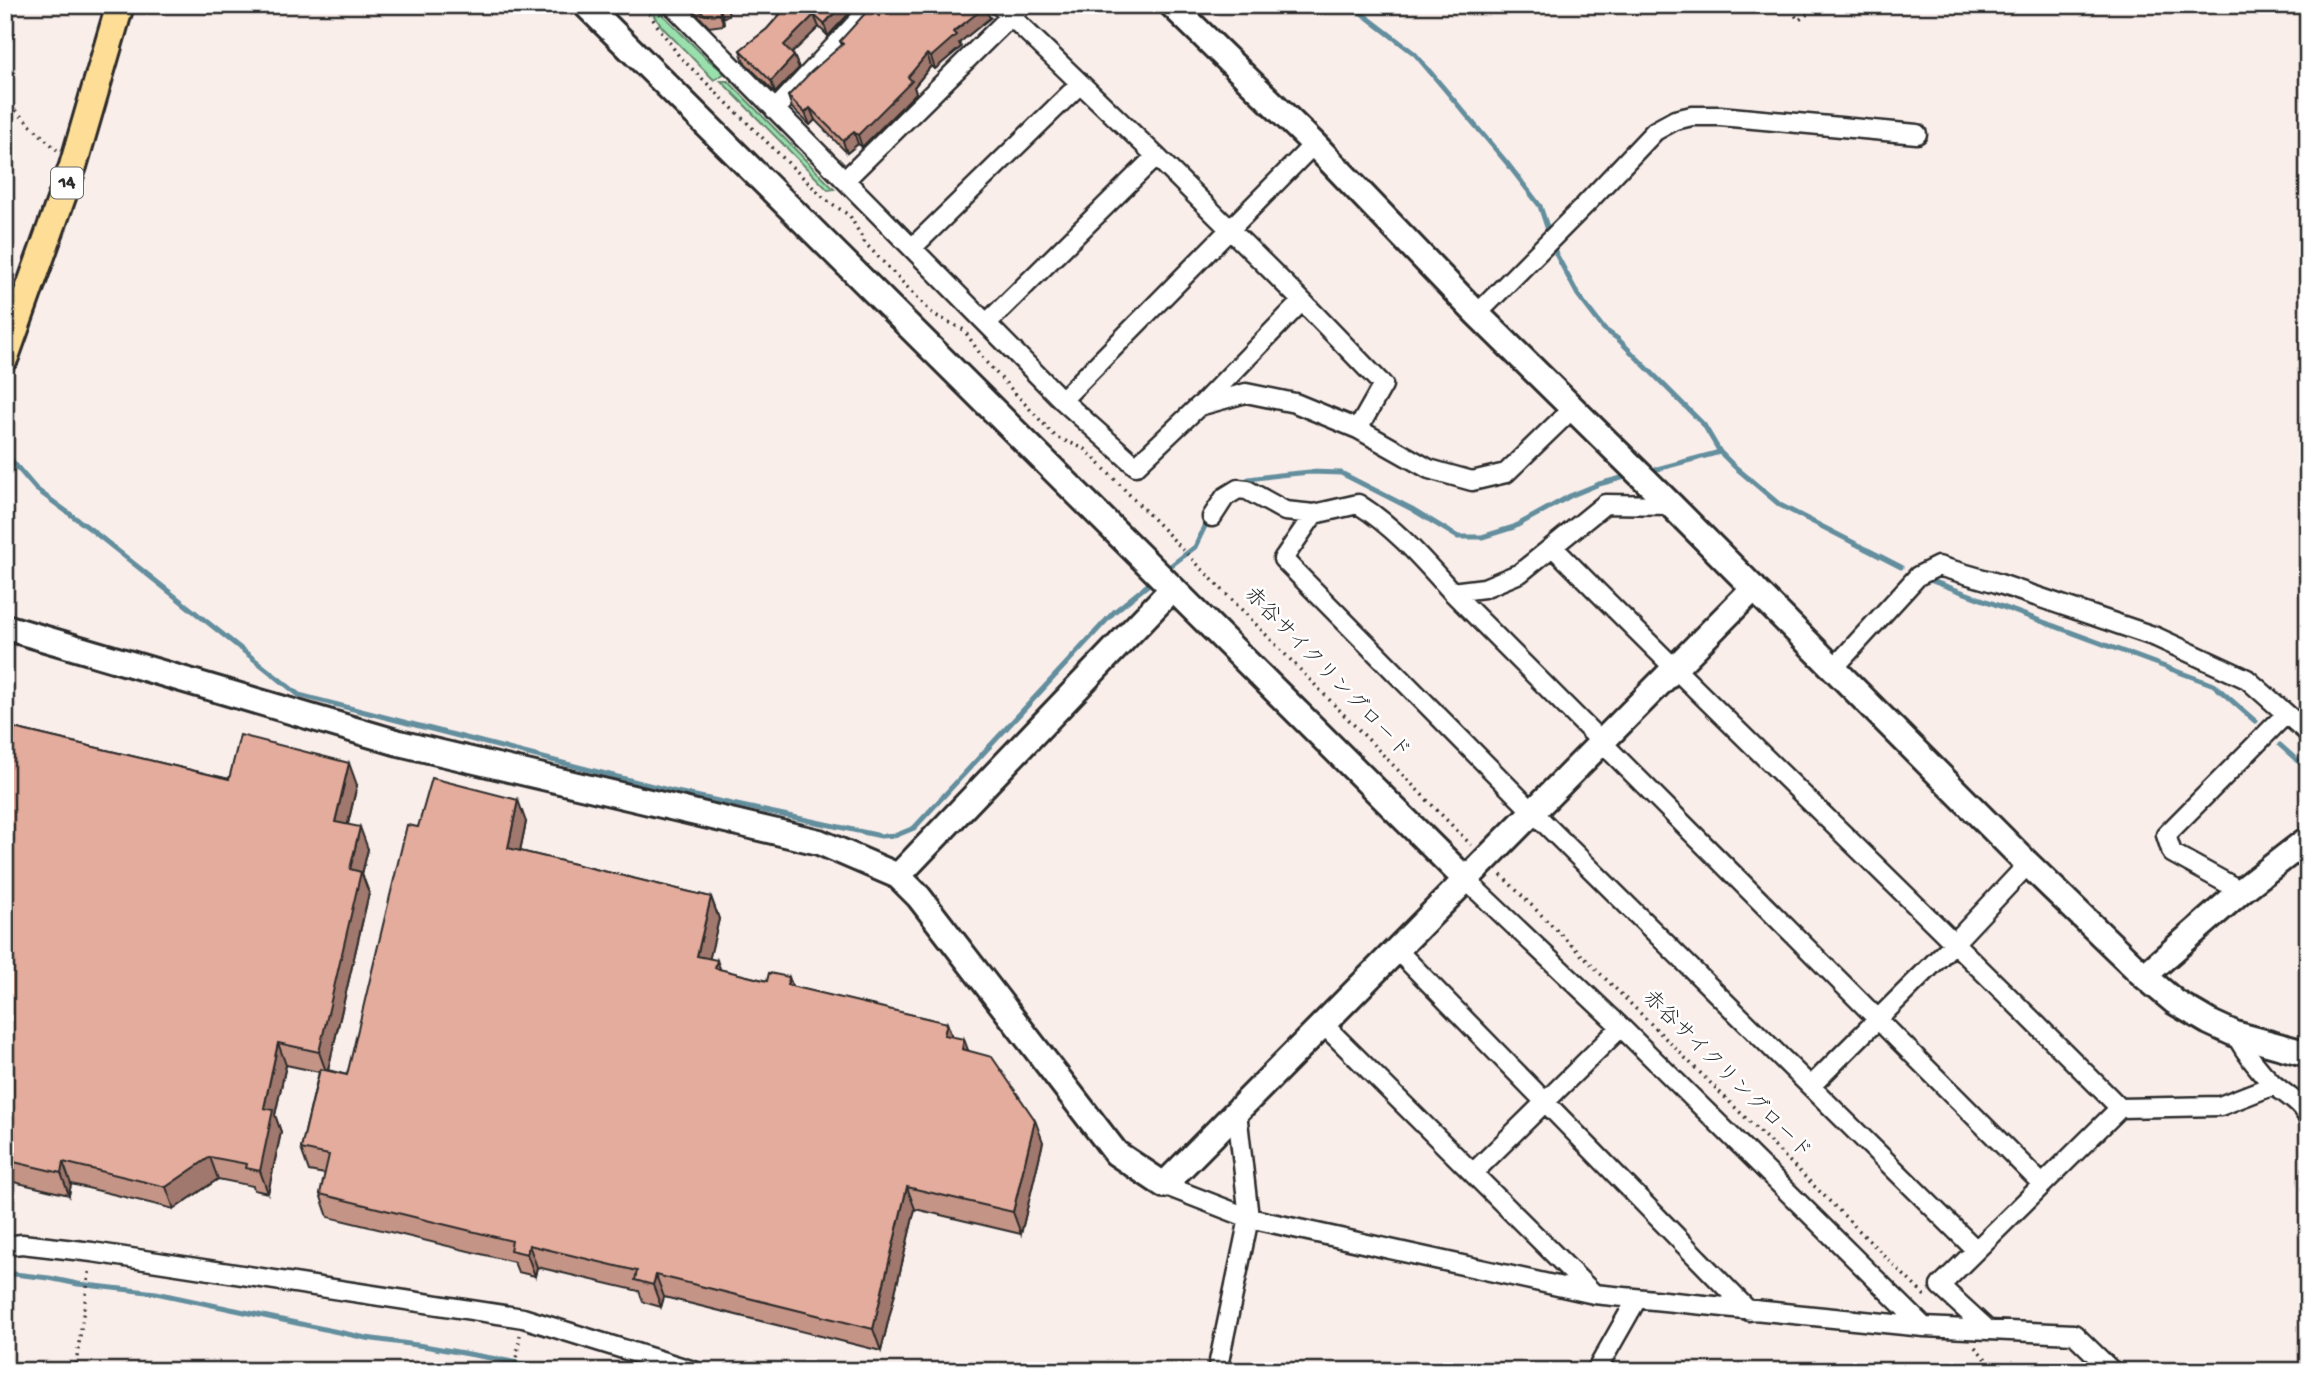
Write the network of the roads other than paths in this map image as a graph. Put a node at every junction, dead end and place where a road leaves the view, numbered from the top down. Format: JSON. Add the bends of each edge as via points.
{"nodes":[{"id":1,"x":120,"y":5,"type":"edge"},
{"id":2,"x":586,"y":5,"type":"edge"},
{"id":3,"x":672,"y":5,"type":"edge"},
{"id":4,"x":873,"y":5,"type":"edge"},
{"id":5,"x":1172,"y":5,"type":"edge"},
{"id":6,"x":1011,"y":9,"type":"edge"},
{"id":7,"x":1080,"y":83,"type":"junction"},
{"id":8,"x":775,"y":110,"type":"junction"},
{"id":9,"x":1917,"y":134,"type":"dead end"},
{"id":10,"x":1314,"y":144,"type":"junction"},
{"id":11,"x":1156,"y":156,"type":"junction"},
{"id":12,"x":845,"y":180,"type":"junction"},
{"id":13,"x":1229,"y":229,"type":"junction"},
{"id":14,"x":912,"y":248,"type":"junction"},
{"id":15,"x":1303,"y":301,"type":"junction"},
{"id":16,"x":1477,"y":314,"type":"junction"},
{"id":17,"x":986,"y":323,"type":"junction"},
{"id":18,"x":6,"y":351,"type":"edge"},
{"id":19,"x":1062,"y":400,"type":"junction"},
{"id":20,"x":1199,"y":407,"type":"junction"},
{"id":21,"x":1573,"y":408,"type":"junction"},
{"id":22,"x":1358,"y":429,"type":"junction"},
{"id":23,"x":1671,"y":505,"type":"junction"},
{"id":24,"x":1314,"y":514,"type":"junction"},
{"id":25,"x":1212,"y":517,"type":"dead end"},
{"id":26,"x":1552,"y":547,"type":"junction"},
{"id":27,"x":1754,"y":588,"type":"junction"},
{"id":28,"x":1172,"y":589,"type":"junction"},
{"id":29,"x":1452,"y":592,"type":"junction"},
{"id":30,"x":5,"y":627,"type":"edge"},
{"id":31,"x":1674,"y":669,"type":"junction"},
{"id":32,"x":1833,"y":669,"type":"junction"},
{"id":33,"x":2286,"y":713,"type":"junction"},
{"id":34,"x":2308,"y":733,"type":"edge"},
{"id":35,"x":1601,"y":743,"type":"junction"},
{"id":36,"x":1533,"y":812,"type":"junction"},
{"id":37,"x":2308,"y":839,"type":"edge"},
{"id":38,"x":2028,"y":864,"type":"junction"},
{"id":39,"x":898,"y":876,"type":"junction"},
{"id":40,"x":1466,"y":880,"type":"junction"},
{"id":41,"x":2241,"y":891,"type":"junction"},
{"id":42,"x":1955,"y":942,"type":"junction"},
{"id":43,"x":1397,"y":950,"type":"junction"},
{"id":44,"x":2144,"y":976,"type":"junction"},
{"id":45,"x":1878,"y":1018,"type":"junction"},
{"id":46,"x":1324,"y":1024,"type":"junction"},
{"id":47,"x":1621,"y":1027,"type":"junction"},
{"id":48,"x":2235,"y":1034,"type":"junction"},
{"id":49,"x":2308,"y":1054,"type":"edge"},
{"id":50,"x":2274,"y":1085,"type":"junction"},
{"id":51,"x":1811,"y":1086,"type":"junction"},
{"id":52,"x":1546,"y":1102,"type":"junction"},
{"id":53,"x":2120,"y":1108,"type":"junction"},
{"id":54,"x":1237,"y":1112,"type":"junction"},
{"id":55,"x":2308,"y":1118,"type":"edge"},
{"id":56,"x":1473,"y":1173,"type":"junction"},
{"id":57,"x":2042,"y":1184,"type":"junction"},
{"id":58,"x":1164,"y":1185,"type":"junction"},
{"id":59,"x":1249,"y":1218,"type":"junction"},
{"id":60,"x":5,"y":1245,"type":"edge"},
{"id":61,"x":1975,"y":1249,"type":"junction"},
{"id":62,"x":1594,"y":1294,"type":"junction"},
{"id":63,"x":1637,"y":1300,"type":"junction"},
{"id":64,"x":1749,"y":1311,"type":"junction"},
{"id":65,"x":1924,"y":1327,"type":"junction"},
{"id":66,"x":1988,"y":1330,"type":"junction"},
{"id":67,"x":694,"y":1371,"type":"edge"},
{"id":68,"x":1217,"y":1371,"type":"edge"},
{"id":69,"x":1597,"y":1371,"type":"edge"},
{"id":70,"x":2112,"y":1371,"type":"edge"}],
"edges":[{"from":1,"to":18,"type":"main road","number":"14","via":[[72,166]]},
{"from":2,"to":28,"type":"street"},
{"from":3,"to":8,"type":"street"},
{"from":4,"to":8,"type":"street"},
{"from":5,"to":10,"type":"street"},
{"from":6,"to":7,"type":"street"},
{"from":6,"to":12,"type":"street"},
{"from":7,"to":11,"type":"street"},
{"from":7,"to":14,"type":"street"},
{"from":8,"to":12,"type":"street"},
{"from":9,"to":16,"type":"street","via":[[1720,116],[1675,120],[1655,131]]},
{"from":10,"to":13,"type":"street"},
{"from":10,"to":16,"type":"street"},
{"from":11,"to":13,"type":"street"},
{"from":11,"to":17,"type":"street"},
{"from":12,"to":14,"type":"street"},
{"from":13,"to":15,"type":"street"},
{"from":13,"to":19,"type":"street"},
{"from":14,"to":17,"type":"street"},
{"from":15,"to":20,"type":"street"},
{"from":15,"to":22,"type":"street","via":[[1383,385]]},
{"from":16,"to":21,"type":"street"},
{"from":17,"to":19,"type":"street"},
{"from":19,"to":20,"type":"street","via":[[1136,466]]},
{"from":20,"to":22,"type":"street","via":[[1246,393],[1295,403]]},
{"from":21,"to":22,"type":"street","via":[[1506,473],[1472,481],[1429,469]]},
{"from":21,"to":23,"type":"street"},
{"from":23,"to":26,"type":"street","via":[[1605,504]]},
{"from":23,"to":27,"type":"street"},
{"from":24,"to":25,"type":"street","via":[[1285,512],[1238,489],[1225,497]]},
{"from":24,"to":29,"type":"street","via":[[1358,504],[1379,517]]},
{"from":24,"to":36,"type":"street","via":[[1283,559]]},
{"from":26,"to":29,"type":"street","via":[[1520,573],[1484,588]]},
{"from":26,"to":31,"type":"street"},
{"from":27,"to":31,"type":"street"},
{"from":27,"to":32,"type":"street"},
{"from":28,"to":39,"type":"street"},
{"from":28,"to":40,"type":"street"},
{"from":29,"to":35,"type":"street"},
{"from":30,"to":39,"type":"street","via":[[399,743],[819,842]]},
{"from":31,"to":35,"type":"street"},
{"from":31,"to":42,"type":"street"},
{"from":32,"to":33,"type":"street","via":[[1918,576],[1938,566],[2157,637],[2246,679]]},
{"from":32,"to":38,"type":"street"},
{"from":33,"to":34,"type":"street"},
{"from":33,"to":41,"type":"street","via":[[2166,835],[2172,853]]},
{"from":35,"to":36,"type":"street"},
{"from":35,"to":45,"type":"street"},
{"from":36,"to":40,"type":"street"},
{"from":36,"to":51,"type":"street"},
{"from":37,"to":41,"type":"street"},
{"from":38,"to":42,"type":"street"},
{"from":38,"to":44,"type":"street"},
{"from":39,"to":58,"type":"street","via":[[919,897],[1116,1153]]},
{"from":40,"to":43,"type":"street"},
{"from":40,"to":47,"type":"street"},
{"from":41,"to":44,"type":"street"},
{"from":42,"to":45,"type":"street"},
{"from":42,"to":53,"type":"street"},
{"from":43,"to":46,"type":"street"},
{"from":43,"to":52,"type":"street"},
{"from":44,"to":48,"type":"street","via":[[2175,1002]]},
{"from":45,"to":51,"type":"street"},
{"from":45,"to":57,"type":"street"},
{"from":46,"to":54,"type":"street"},
{"from":46,"to":56,"type":"street"},
{"from":47,"to":52,"type":"street"},
{"from":47,"to":65,"type":"street"},
{"from":48,"to":49,"type":"street"},
{"from":48,"to":50,"type":"street","via":[[2249,1060]]},
{"from":50,"to":53,"type":"street","via":[[2220,1106]]},
{"from":50,"to":55,"type":"street","via":[[2305,1110]]},
{"from":51,"to":61,"type":"street"},
{"from":52,"to":56,"type":"street"},
{"from":52,"to":64,"type":"street"},
{"from":53,"to":57,"type":"street"},
{"from":54,"to":58,"type":"street"},
{"from":54,"to":59,"type":"street"},
{"from":56,"to":62,"type":"street"},
{"from":57,"to":61,"type":"street"},
{"from":58,"to":59,"type":"street"},
{"from":59,"to":62,"type":"street"},
{"from":59,"to":68,"type":"street"},
{"from":60,"to":67,"type":"street","via":[[92,1252],[523,1318]]},
{"from":61,"to":66,"type":"street","via":[[1940,1286]]},
{"from":62,"to":63,"type":"street"},
{"from":63,"to":64,"type":"street"},
{"from":63,"to":69,"type":"street"},
{"from":64,"to":65,"type":"street"},
{"from":65,"to":66,"type":"street"},
{"from":66,"to":70,"type":"street","via":[[2074,1334]]}]}
